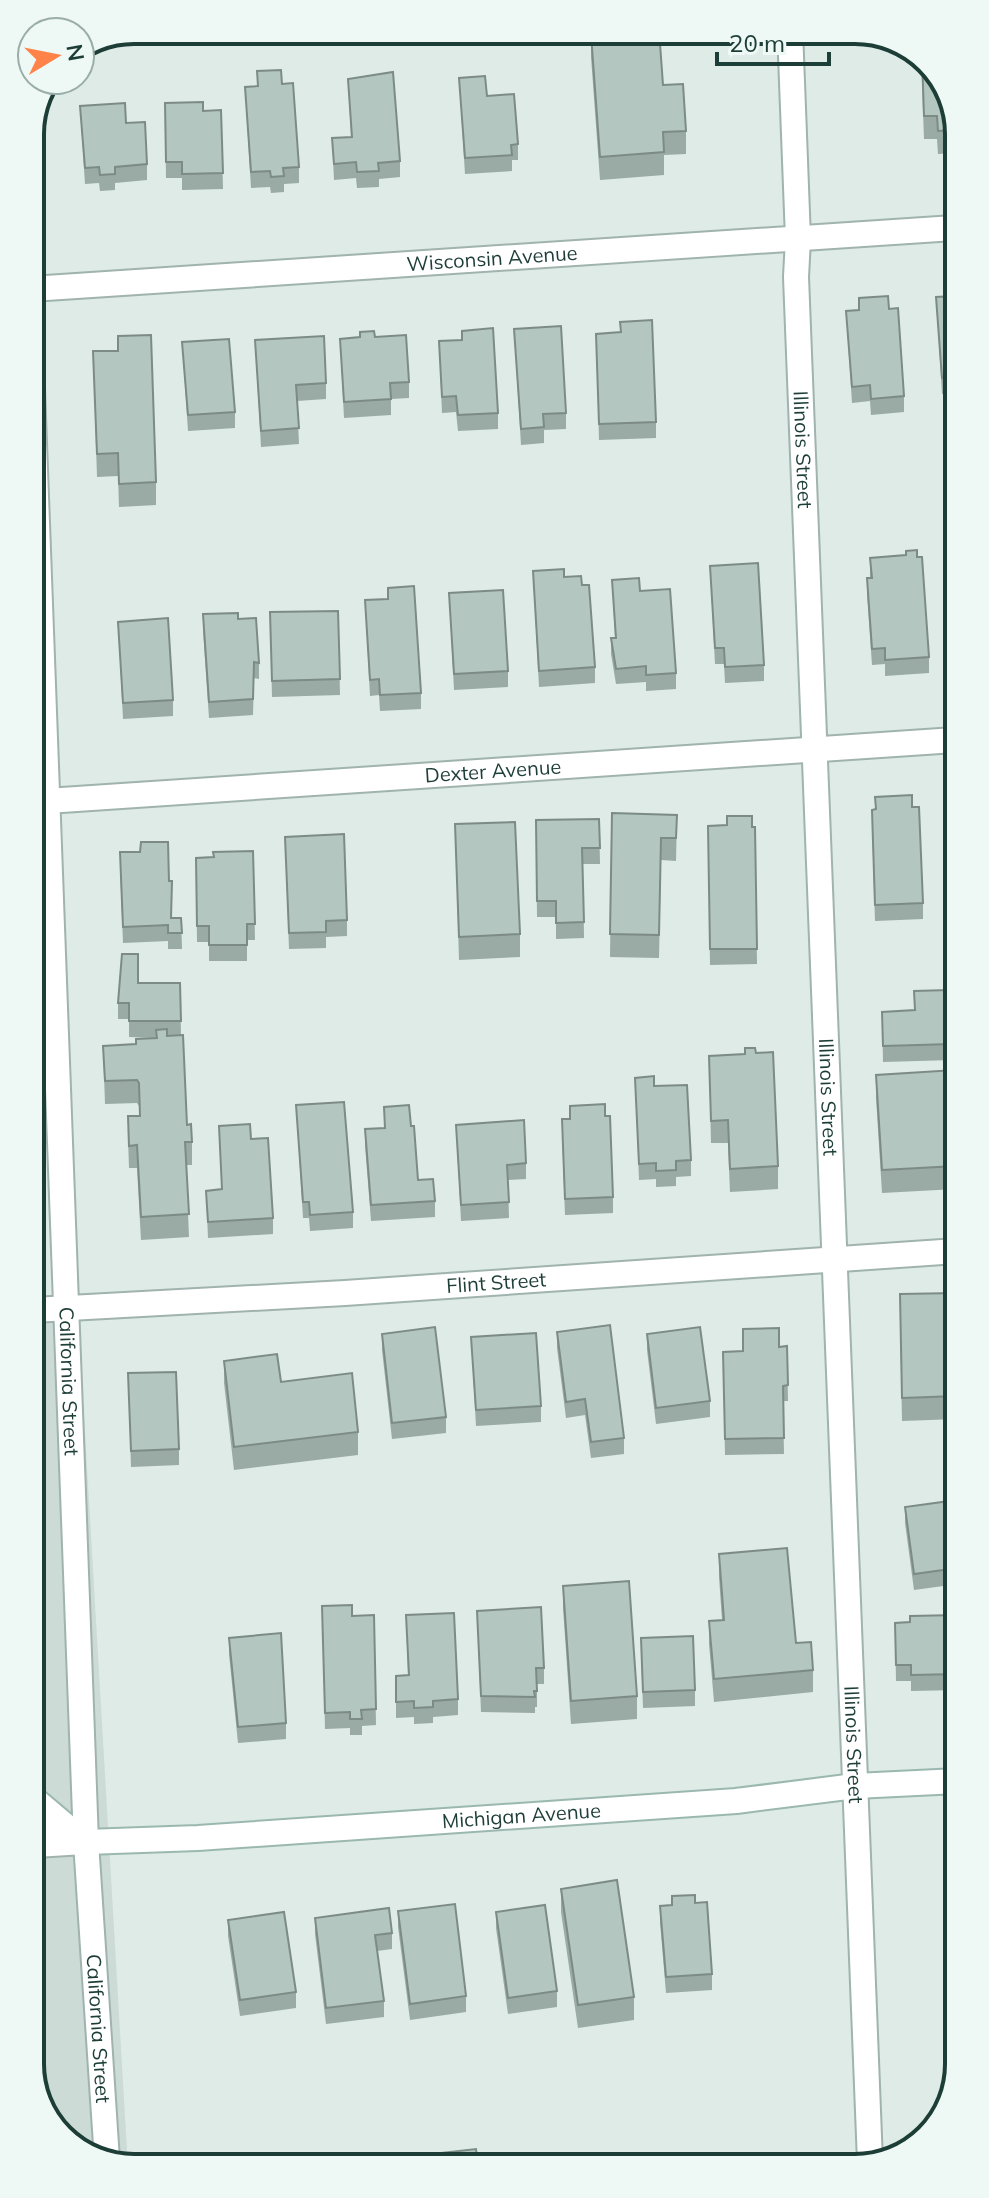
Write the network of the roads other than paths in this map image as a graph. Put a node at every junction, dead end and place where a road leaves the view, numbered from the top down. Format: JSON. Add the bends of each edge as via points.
{"nodes":[{"id":1,"x":791,"y":44,"type":"edge"},
{"id":2,"x":945,"y":229,"type":"edge"},
{"id":3,"x":798,"y":239,"type":"junction"},
{"id":4,"x":44,"y":288,"type":"edge"},
{"id":5,"x":945,"y":741,"type":"edge"},
{"id":6,"x":814,"y":748,"type":"junction"},
{"id":7,"x":44,"y":802,"type":"edge"},
{"id":8,"x":44,"y":899,"type":"edge"},
{"id":9,"x":945,"y":1252,"type":"edge"},
{"id":10,"x":834,"y":1258,"type":"junction"},
{"id":11,"x":65,"y":1308,"type":"junction"},
{"id":12,"x":44,"y":1309,"type":"edge"},
{"id":13,"x":945,"y":1782,"type":"edge"},
{"id":14,"x":855,"y":1786,"type":"junction"},
{"id":15,"x":44,"y":1807,"type":"edge"},
{"id":16,"x":44,"y":1828,"type":"edge"},
{"id":17,"x":86,"y":1842,"type":"junction"},
{"id":18,"x":44,"y":1844,"type":"edge"},
{"id":19,"x":106,"y":2149,"type":"edge"},
{"id":20,"x":870,"y":2152,"type":"edge"}],
"edges":[{"from":1,"to":3,"type":"street","name":"Illinois Street"},
{"from":2,"to":3,"type":"street","name":"Wisconsin Avenue"},
{"from":3,"to":4,"type":"street","name":"Wisconsin Avenue"},
{"from":3,"to":6,"type":"street","name":"Illinois Street"},
{"from":5,"to":6,"type":"street","name":"Dexter Avenue"},
{"from":6,"to":7,"type":"street","name":"Dexter Avenue"},
{"from":6,"to":10,"type":"street","name":"Illinois Street"},
{"from":8,"to":11,"type":"street","name":"California Street"},
{"from":9,"to":10,"type":"street","name":"Flint Street"},
{"from":10,"to":11,"type":"street","name":"Flint Street"},
{"from":10,"to":14,"type":"street","name":"Illinois Street"},
{"from":11,"to":12,"type":"street","name":"Flint Street"},
{"from":11,"to":17,"type":"street","name":"California Street"},
{"from":13,"to":14,"type":"street","name":"Michigan Avenue"},
{"from":14,"to":17,"type":"street","name":"Michigan Avenue","via":[[720,1802]]},
{"from":14,"to":20,"type":"street","name":"Illinois Street"},
{"from":15,"to":17,"type":"street"},
{"from":16,"to":17,"type":"street","name":"Michigan Avenue"},
{"from":17,"to":18,"type":"street"},
{"from":17,"to":19,"type":"street","name":"California Street"}]}
